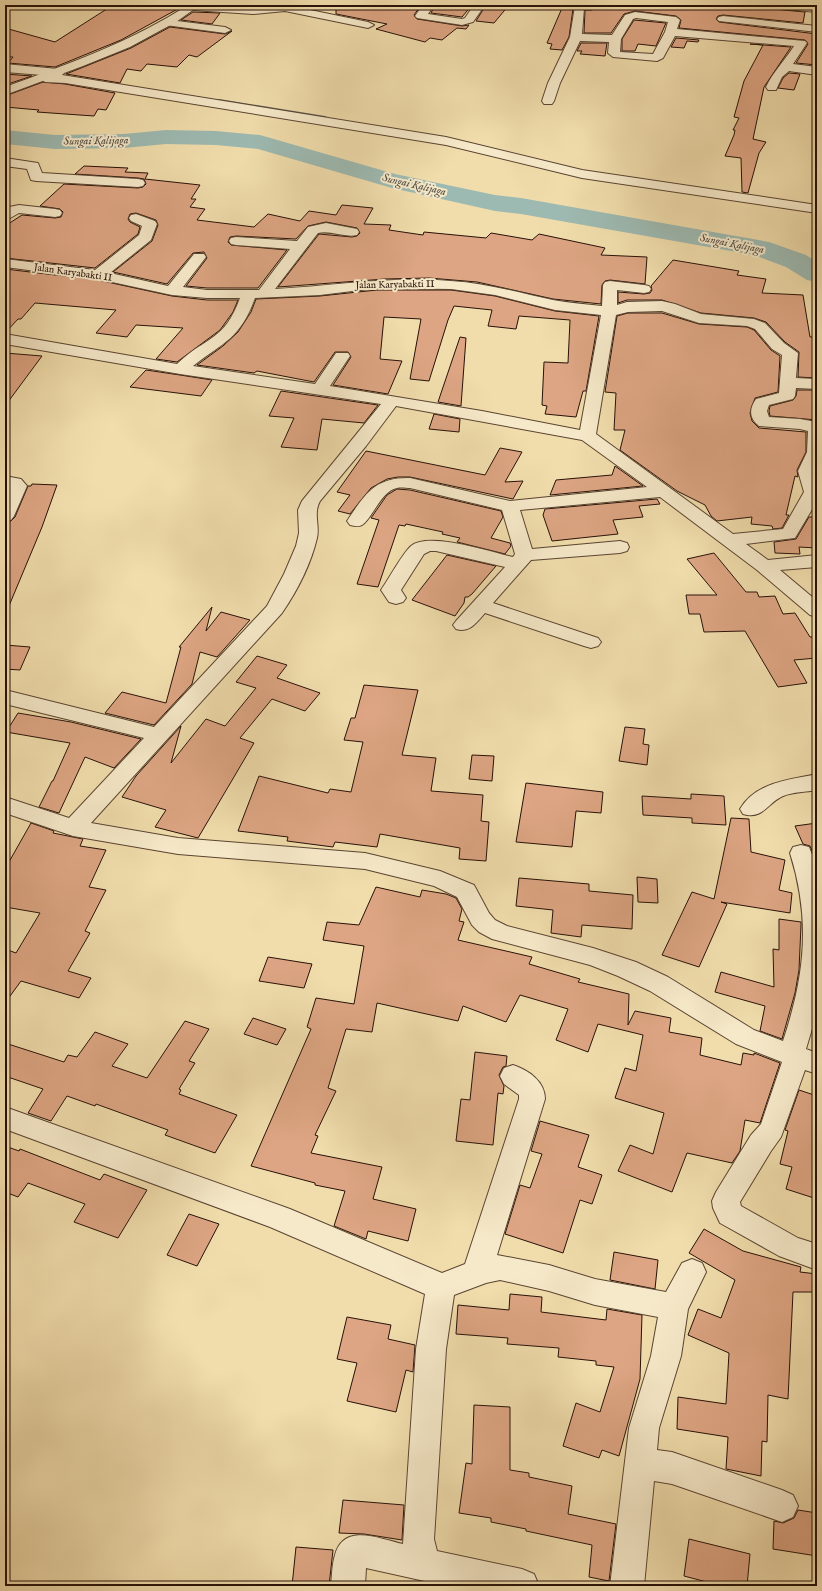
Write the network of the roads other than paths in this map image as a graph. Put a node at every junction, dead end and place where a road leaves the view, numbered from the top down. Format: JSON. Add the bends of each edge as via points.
{"nodes":[{"id":1,"x":429,"y":5,"type":"edge"},
{"id":2,"x":480,"y":5,"type":"edge"},
{"id":3,"x":773,"y":5,"type":"edge"},
{"id":4,"x":193,"y":6,"type":"edge"},
{"id":5,"x":729,"y":6,"type":"edge"},
{"id":6,"x":579,"y":8,"type":"dead end"},
{"id":7,"x":814,"y":9,"type":"edge"},
{"id":8,"x":723,"y":20,"type":"junction"},
{"id":9,"x":169,"y":23,"type":"junction"},
{"id":10,"x":368,"y":25,"type":"dead end"},
{"id":11,"x":812,"y":26,"type":"edge"},
{"id":12,"x":224,"y":30,"type":"dead end"},
{"id":13,"x":672,"y":32,"type":"junction"},
{"id":14,"x":719,"y":34,"type":"junction"},
{"id":15,"x":576,"y":37,"type":"junction"},
{"id":16,"x":615,"y":39,"type":"junction"},
{"id":17,"x":801,"y":43,"type":"junction"},
{"id":18,"x":786,"y":67,"type":"junction"},
{"id":19,"x":5,"y":68,"type":"edge"},
{"id":20,"x":817,"y":71,"type":"edge"},
{"id":21,"x":51,"y":75,"type":"junction"},
{"id":22,"x":772,"y":87,"type":"dead end"},
{"id":23,"x":5,"y":91,"type":"edge"},
{"id":24,"x":548,"y":101,"type":"dead end"},
{"id":25,"x":5,"y":162,"type":"edge"},
{"id":26,"x":138,"y":183,"type":"dead end"},
{"id":27,"x":817,"y":209,"type":"edge"},
{"id":28,"x":55,"y":213,"type":"dead end"},
{"id":29,"x":5,"y":217,"type":"edge"},
{"id":30,"x":136,"y":218,"type":"dead end"},
{"id":31,"x":352,"y":232,"type":"dead end"},
{"id":32,"x":236,"y":240,"type":"dead end"},
{"id":33,"x":302,"y":246,"type":"junction"},
{"id":34,"x":199,"y":257,"type":"dead end"},
{"id":35,"x":5,"y":263,"type":"edge"},
{"id":36,"x":98,"y":275,"type":"junction"},
{"id":37,"x":644,"y":289,"type":"dead end"},
{"id":38,"x":172,"y":291,"type":"junction"},
{"id":39,"x":256,"y":295,"type":"junction"},
{"id":40,"x":609,"y":311,"type":"junction"},
{"id":41,"x":5,"y":339,"type":"edge"},
{"id":42,"x":342,"y":356,"type":"dead end"},
{"id":43,"x":180,"y":369,"type":"junction"},
{"id":44,"x":817,"y":384,"type":"edge"},
{"id":45,"x":787,"y":385,"type":"junction"},
{"id":46,"x":319,"y":390,"type":"junction"},
{"id":47,"x":391,"y":401,"type":"junction"},
{"id":48,"x":587,"y":436,"type":"junction"},
{"id":49,"x":816,"y":450,"type":"edge"},
{"id":50,"x":5,"y":481,"type":"edge"},
{"id":51,"x":663,"y":491,"type":"junction"},
{"id":52,"x":510,"y":506,"type":"junction"},
{"id":53,"x":5,"y":516,"type":"edge"},
{"id":54,"x":356,"y":521,"type":"dead end"},
{"id":55,"x":727,"y":540,"type":"junction"},
{"id":56,"x":620,"y":546,"type":"dead end"},
{"id":57,"x":521,"y":560,"type":"junction"},
{"id":58,"x":817,"y":561,"type":"edge"},
{"id":59,"x":764,"y":566,"type":"junction"},
{"id":60,"x":396,"y":598,"type":"dead end"},
{"id":61,"x":481,"y":605,"type":"junction"},
{"id":62,"x":817,"y":611,"type":"edge"},
{"id":63,"x":463,"y":625,"type":"dead end"},
{"id":64,"x":591,"y":642,"type":"dead end"},
{"id":65,"x":5,"y":697,"type":"edge"},
{"id":66,"x":160,"y":735,"type":"junction"},
{"id":67,"x":817,"y":782,"type":"edge"},
{"id":68,"x":5,"y":805,"type":"edge"},
{"id":69,"x":751,"y":809,"type":"dead end"},
{"id":70,"x":73,"y":828,"type":"junction"},
{"id":71,"x":801,"y":853,"type":"dead end"},
{"id":72,"x":802,"y":1058,"type":"edge"},
{"id":73,"x":513,"y":1076,"type":"dead end"},
{"id":74,"x":5,"y":1118,"type":"edge"},
{"id":75,"x":817,"y":1258,"type":"edge"},
{"id":76,"x":692,"y":1272,"type":"dead end"},
{"id":77,"x":476,"y":1273,"type":"junction"},
{"id":78,"x":441,"y":1287,"type":"junction"},
{"id":79,"x":674,"y":1307,"type":"junction"},
{"id":80,"x":640,"y":1463,"type":"junction"},
{"id":81,"x":782,"y":1506,"type":"dead end"},
{"id":82,"x":424,"y":1566,"type":"junction"},
{"id":83,"x":348,"y":1586,"type":"edge"},
{"id":84,"x":522,"y":1586,"type":"edge"},
{"id":85,"x":626,"y":1586,"type":"edge"}],
"edges":[{"from":1,"to":2,"type":"street","via":[[421,16],[462,22],[469,20]]},
{"from":3,"to":7,"type":"street"},
{"from":4,"to":9,"type":"street"},
{"from":4,"to":10,"type":"street","via":[[247,10],[285,8]]},
{"from":5,"to":8,"type":"street"},
{"from":6,"to":15,"type":"street"},
{"from":7,"to":11,"type":"street"},
{"from":8,"to":11,"type":"street"},
{"from":8,"to":14,"type":"street"},
{"from":9,"to":12,"type":"street"},
{"from":9,"to":21,"type":"street","via":[[127,45]]},
{"from":11,"to":17,"type":"street"},
{"from":13,"to":14,"type":"street"},
{"from":13,"to":16,"type":"street","via":[[657,58],[617,55],[614,52]]},
{"from":13,"to":16,"type":"street","via":[[674,15],[631,16]]},
{"from":14,"to":17,"type":"street"},
{"from":15,"to":16,"type":"street"},
{"from":15,"to":24,"type":"street"},
{"from":17,"to":18,"type":"street"},
{"from":18,"to":20,"type":"street"},
{"from":18,"to":22,"type":"street","via":[[777,76]]},
{"from":19,"to":21,"type":"street"},
{"from":21,"to":23,"type":"street"},
{"from":21,"to":27,"type":"street","via":[[446,141],[582,174]]},
{"from":25,"to":26,"type":"street","via":[[33,166],[36,177]]},
{"from":28,"to":29,"type":"street","via":[[19,209]]},
{"from":30,"to":36,"type":"street","via":[[150,224],[146,237]]},
{"from":31,"to":33,"type":"street","via":[[320,227],[313,230]]},
{"from":32,"to":33,"type":"street"},
{"from":33,"to":39,"type":"street"},
{"from":34,"to":38,"type":"street"},
{"from":35,"to":36,"type":"street","name":"Jalan Karyabakti II"},
{"from":36,"to":38,"type":"street","name":"Jalan Karyabakti II"},
{"from":37,"to":40,"type":"street","via":[[610,285]]},
{"from":38,"to":39,"type":"street","name":"Jalan Karyabakti II"},
{"from":39,"to":40,"type":"street","name":"Jalan Karyabakti II","via":[[320,291],[371,284],[451,285],[495,291],[555,305]]},
{"from":39,"to":43,"type":"street","via":[[234,328]]},
{"from":40,"to":45,"type":"street","via":[[627,307],[662,306],[699,318],[755,323],[790,354]]},
{"from":40,"to":48,"type":"street"},
{"from":41,"to":43,"type":"street"},
{"from":42,"to":46,"type":"street"},
{"from":43,"to":46,"type":"street"},
{"from":44,"to":45,"type":"street"},
{"from":45,"to":49,"type":"street","via":[[787,396],[762,402],[760,418],[765,422],[801,424],[816,428]]},
{"from":46,"to":47,"type":"street"},
{"from":47,"to":48,"type":"street"},
{"from":47,"to":66,"type":"street","via":[[309,506],[308,535],[275,609]]},
{"from":48,"to":51,"type":"street"},
{"from":49,"to":55,"type":"street","via":[[807,472],[813,492],[789,534]]},
{"from":50,"to":53,"type":"street","via":[[18,486]]},
{"from":51,"to":52,"type":"street"},
{"from":51,"to":55,"type":"street"},
{"from":52,"to":54,"type":"street","via":[[410,483],[399,483],[391,484],[380,492]]},
{"from":52,"to":57,"type":"street"},
{"from":55,"to":59,"type":"street"},
{"from":56,"to":57,"type":"street"},
{"from":57,"to":60,"type":"street","via":[[426,545],[417,550],[391,590]]},
{"from":57,"to":61,"type":"street"},
{"from":58,"to":59,"type":"street"},
{"from":59,"to":62,"type":"street"},
{"from":61,"to":63,"type":"street"},
{"from":61,"to":64,"type":"street"},
{"from":65,"to":66,"type":"street"},
{"from":66,"to":70,"type":"street"},
{"from":67,"to":69,"type":"street","via":[[779,789]]},
{"from":68,"to":70,"type":"street"},
{"from":70,"to":72,"type":"street","via":[[178,846],[365,862],[440,879],[466,891],[480,919],[500,933],[593,957],[627,969],[659,984],[745,1037]]},
{"from":71,"to":72,"type":"street","via":[[807,869],[816,947],[797,1039]]},
{"from":72,"to":75,"type":"street","via":[[772,1129],[726,1201],[730,1214],[789,1247]]},
{"from":73,"to":77,"type":"street","via":[[528,1087],[532,1099]]},
{"from":74,"to":78,"type":"street","via":[[196,1186],[376,1256]]},
{"from":76,"to":79,"type":"street"},
{"from":77,"to":78,"type":"street"},
{"from":77,"to":79,"type":"street","via":[[500,1267],[595,1292]]},
{"from":78,"to":82,"type":"street","via":[[431,1349],[418,1539]]},
{"from":79,"to":80,"type":"street","via":[[666,1356],[644,1428]]},
{"from":80,"to":81,"type":"street","via":[[672,1468]]},
{"from":80,"to":85,"type":"street"},
{"from":82,"to":83,"type":"street","via":[[357,1550],[351,1555]]},
{"from":82,"to":84,"type":"street"}]}
